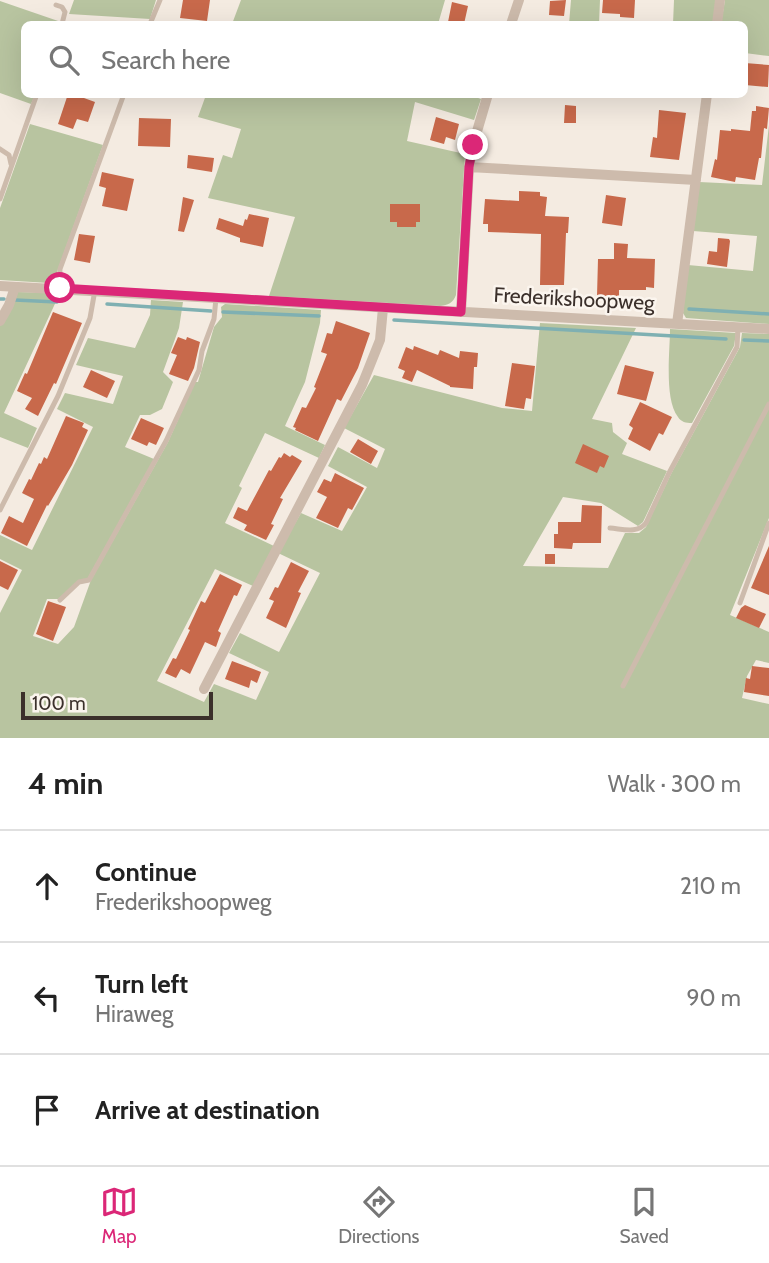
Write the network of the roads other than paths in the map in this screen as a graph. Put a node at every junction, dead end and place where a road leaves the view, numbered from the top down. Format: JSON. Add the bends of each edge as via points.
{"nodes":[{"id":1,"x":160,"y":0,"type":"edge"},
{"id":2,"x":519,"y":0,"type":"edge"},
{"id":3,"x":720,"y":0,"type":"edge"},
{"id":4,"x":56,"y":5,"type":"dead end"},
{"id":5,"x":63,"y":21,"type":"edge"},
{"id":6,"x":151,"y":21,"type":"edge"},
{"id":7,"x":512,"y":21,"type":"edge"},
{"id":8,"x":717,"y":21,"type":"edge"},
{"id":9,"x":36,"y":98,"type":"edge"},
{"id":10,"x":123,"y":98,"type":"edge"},
{"id":11,"x":487,"y":98,"type":"edge"},
{"id":12,"x":706,"y":98,"type":"edge"},
{"id":13,"x":0,"y":149,"type":"edge"},
{"id":14,"x":11,"y":167,"type":"junction"},
{"id":15,"x":469,"y":167,"type":"junction"},
{"id":16,"x":696,"y":180,"type":"junction"},
{"id":17,"x":0,"y":199,"type":"edge"},
{"id":18,"x":0,"y":286,"type":"edge"},
{"id":19,"x":15,"y":286,"type":"junction"},
{"id":20,"x":60,"y":288,"type":"junction"},
{"id":21,"x":95,"y":290,"type":"junction"},
{"id":22,"x":216,"y":298,"type":"junction"},
{"id":23,"x":383,"y":308,"type":"junction"},
{"id":24,"x":461,"y":312,"type":"junction"},
{"id":25,"x":0,"y":321,"type":"edge"},
{"id":26,"x":677,"y":324,"type":"junction"},
{"id":27,"x":738,"y":327,"type":"junction"},
{"id":28,"x":769,"y":329,"type":"edge"},
{"id":29,"x":769,"y":404,"type":"edge"},
{"id":30,"x":0,"y":510,"type":"edge"},
{"id":31,"x":769,"y":523,"type":"edge"},
{"id":32,"x":610,"y":528,"type":"dead end"},
{"id":33,"x":60,"y":600,"type":"dead end"},
{"id":34,"x":740,"y":603,"type":"dead end"},
{"id":35,"x":623,"y":686,"type":"dead end"},
{"id":36,"x":204,"y":689,"type":"dead end"}],
"edges":[{"from":1,"to":6,"type":"lane"},
{"from":2,"to":7,"type":"street"},
{"from":3,"to":8,"type":"street"},
{"from":4,"to":5,"type":"lane","via":[[65,12]]},
{"from":9,"to":14,"type":"lane"},
{"from":10,"to":20,"type":"lane","via":[[61,269]]},
{"from":11,"to":15,"type":"street"},
{"from":12,"to":16,"type":"street"},
{"from":13,"to":14,"type":"lane","via":[[9,155]]},
{"from":14,"to":17,"type":"lane"},
{"from":15,"to":16,"type":"street"},
{"from":15,"to":24,"type":"street"},
{"from":16,"to":26,"type":"street"},
{"from":18,"to":19,"type":"street","name":"Frederikshoopweg"},
{"from":19,"to":20,"type":"street","name":"Frederikshoopweg"},
{"from":19,"to":25,"type":"street"},
{"from":20,"to":21,"type":"street","name":"Frederikshoopweg"},
{"from":21,"to":22,"type":"street","name":"Frederikshoopweg"},
{"from":21,"to":30,"type":"lane","via":[[90,318],[58,396]]},
{"from":22,"to":23,"type":"street","name":"Frederikshoopweg"},
{"from":22,"to":33,"type":"lane","via":[[199,370],[166,441],[89,580],[79,582]]},
{"from":23,"to":24,"type":"street","name":"Frederikshoopweg"},
{"from":23,"to":36,"type":"street","via":[[380,340],[362,385]]},
{"from":24,"to":26,"type":"street","name":"Frederikshoopweg"},
{"from":26,"to":27,"type":"street","name":"Frederikshoopweg"},
{"from":27,"to":28,"type":"street","name":"Frederikshoopweg"},
{"from":27,"to":32,"type":"lane","via":[[737,347],[643,527]]},
{"from":29,"to":35,"type":"lane"},
{"from":31,"to":34,"type":"lane"}]}
